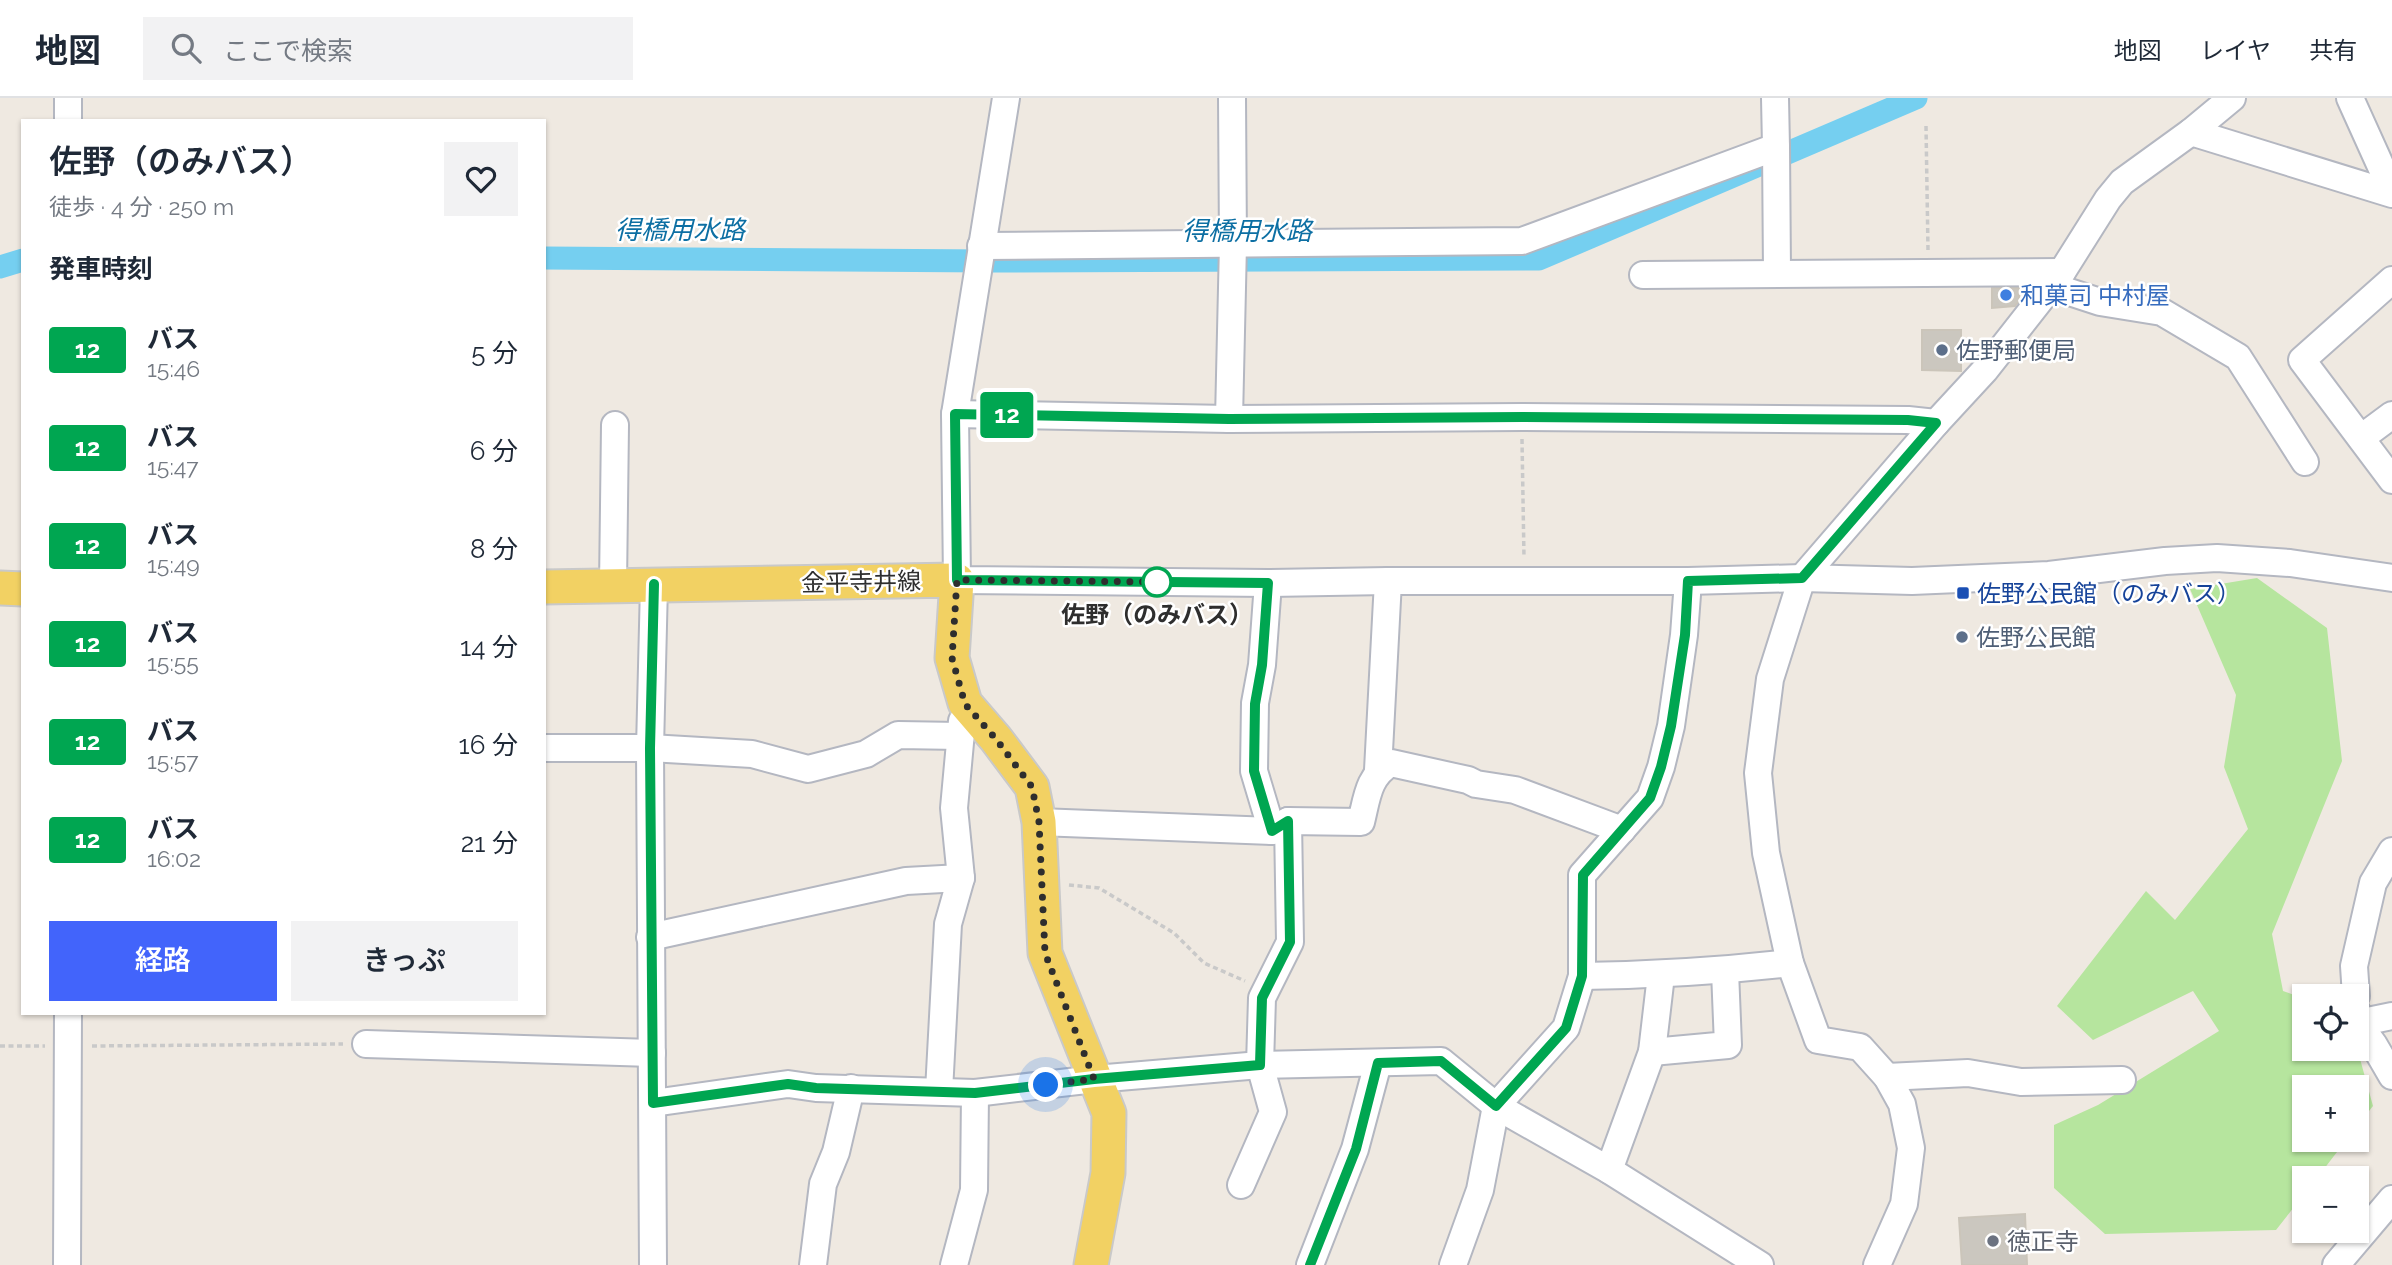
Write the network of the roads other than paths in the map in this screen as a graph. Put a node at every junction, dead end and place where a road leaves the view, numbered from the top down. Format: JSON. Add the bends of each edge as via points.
{"nodes":[{"id":1,"x":1006,"y":98,"type":"edge"},
{"id":2,"x":1232,"y":98,"type":"edge"},
{"id":3,"x":1775,"y":98,"type":"edge"},
{"id":4,"x":2232,"y":98,"type":"edge"},
{"id":5,"x":2350,"y":98,"type":"edge"},
{"id":6,"x":2191,"y":132,"type":"junction"},
{"id":7,"x":1776,"y":147,"type":"junction"},
{"id":8,"x":2392,"y":192,"type":"edge"},
{"id":9,"x":1232,"y":254,"type":"junction"},
{"id":10,"x":980,"y":255,"type":"junction"},
{"id":11,"x":1777,"y":272,"type":"junction"},
{"id":12,"x":1643,"y":275,"type":"dead end"},
{"id":13,"x":2057,"y":279,"type":"junction"},
{"id":14,"x":2392,"y":280,"type":"edge"},
{"id":15,"x":955,"y":414,"type":"junction"},
{"id":16,"x":2392,"y":415,"type":"edge"},
{"id":17,"x":1229,"y":419,"type":"junction"},
{"id":18,"x":1936,"y":423,"type":"junction"},
{"id":19,"x":615,"y":425,"type":"dead end"},
{"id":20,"x":2361,"y":438,"type":"junction"},
{"id":21,"x":2305,"y":462,"type":"dead end"},
{"id":22,"x":2392,"y":480,"type":"edge"},
{"id":23,"x":1802,"y":578,"type":"junction"},
{"id":24,"x":2392,"y":578,"type":"edge"},
{"id":25,"x":957,"y":580,"type":"junction"},
{"id":26,"x":1388,"y":581,"type":"junction"},
{"id":27,"x":1688,"y":581,"type":"junction"},
{"id":28,"x":1268,"y":583,"type":"junction"},
{"id":29,"x":654,"y":584,"type":"junction"},
{"id":30,"x":613,"y":586,"type":"junction"},
{"id":31,"x":546,"y":587,"type":"edge"},
{"id":32,"x":0,"y":588,"type":"edge"},
{"id":33,"x":21,"y":589,"type":"edge"},
{"id":34,"x":965,"y":704,"type":"junction"},
{"id":35,"x":960,"y":736,"type":"junction"},
{"id":36,"x":546,"y":748,"type":"edge"},
{"id":37,"x":650,"y":748,"type":"junction"},
{"id":38,"x":1378,"y":770,"type":"junction"},
{"id":39,"x":1039,"y":822,"type":"junction"},
{"id":40,"x":1280,"y":826,"type":"junction"},
{"id":41,"x":1622,"y":830,"type":"junction"},
{"id":42,"x":2392,"y":851,"type":"edge"},
{"id":43,"x":961,"y":878,"type":"junction"},
{"id":44,"x":650,"y":937,"type":"junction"},
{"id":45,"x":1790,"y":963,"type":"junction"},
{"id":46,"x":1725,"y":971,"type":"junction"},
{"id":47,"x":1661,"y":975,"type":"junction"},
{"id":48,"x":1582,"y":976,"type":"junction"},
{"id":49,"x":2355,"y":984,"type":"edge"},
{"id":50,"x":68,"y":1015,"type":"edge"},
{"id":51,"x":2390,"y":1015,"type":"edge"},
{"id":52,"x":2369,"y":1020,"type":"edge"},
{"id":53,"x":2369,"y":1038,"type":"edge"},
{"id":54,"x":366,"y":1044,"type":"road end"},
{"id":55,"x":1652,"y":1052,"type":"junction"},
{"id":56,"x":652,"y":1053,"type":"junction"},
{"id":57,"x":1378,"y":1063,"type":"junction"},
{"id":58,"x":1260,"y":1065,"type":"junction"},
{"id":59,"x":2392,"y":1076,"type":"edge"},
{"id":60,"x":1887,"y":1077,"type":"junction"},
{"id":61,"x":1094,"y":1079,"type":"junction"},
{"id":62,"x":2122,"y":1080,"type":"dead end"},
{"id":63,"x":851,"y":1088,"type":"junction"},
{"id":64,"x":939,"y":1091,"type":"junction"},
{"id":65,"x":975,"y":1093,"type":"junction"},
{"id":66,"x":653,"y":1103,"type":"junction"},
{"id":67,"x":1496,"y":1106,"type":"junction"},
{"id":68,"x":1609,"y":1170,"type":"junction"},
{"id":69,"x":1241,"y":1185,"type":"dead end"},
{"id":70,"x":2392,"y":1199,"type":"edge"},
{"id":71,"x":1743,"y":1261,"type":"edge"},
{"id":72,"x":67,"y":1265,"type":"edge"},
{"id":73,"x":653,"y":1265,"type":"edge"},
{"id":74,"x":813,"y":1265,"type":"edge"},
{"id":75,"x":954,"y":1265,"type":"edge"},
{"id":76,"x":1091,"y":1265,"type":"edge"},
{"id":77,"x":1310,"y":1265,"type":"edge"},
{"id":78,"x":1452,"y":1265,"type":"edge"},
{"id":79,"x":1877,"y":1265,"type":"edge"},
{"id":80,"x":2336,"y":1265,"type":"edge"}],
"edges":[{"from":1,"to":10,"type":"street"},
{"from":2,"to":9,"type":"street"},
{"from":3,"to":7,"type":"street"},
{"from":4,"to":6,"type":"street"},
{"from":5,"to":8,"type":"street"},
{"from":6,"to":8,"type":"street"},
{"from":6,"to":13,"type":"street","via":[[2122,182]]},
{"from":7,"to":9,"type":"street","via":[[1522,241]]},
{"from":7,"to":11,"type":"street"},
{"from":9,"to":10,"type":"street"},
{"from":9,"to":17,"type":"street"},
{"from":10,"to":15,"type":"street"},
{"from":11,"to":12,"type":"street"},
{"from":11,"to":13,"type":"street"},
{"from":13,"to":18,"type":"street"},
{"from":13,"to":21,"type":"street","via":[[2100,302],[2162,312],[2238,357]]},
{"from":14,"to":20,"type":"street","via":[[2302,360]]},
{"from":15,"to":17,"type":"street"},
{"from":15,"to":25,"type":"street"},
{"from":16,"to":20,"type":"street"},
{"from":17,"to":18,"type":"street","via":[[1522,417]]},
{"from":18,"to":23,"type":"street"},
{"from":19,"to":30,"type":"street"},
{"from":20,"to":22,"type":"street"},
{"from":23,"to":24,"type":"street","via":[[1912,581],[2049,575],[2217,558]]},
{"from":23,"to":27,"type":"street"},
{"from":23,"to":45,"type":"street","via":[[1770,679],[1758,773],[1766,853]]},
{"from":25,"to":28,"type":"street"},
{"from":25,"to":29,"type":"main road","name":"金平寺井線"},
{"from":25,"to":34,"type":"main road","name":"金平寺井線","via":[[952,658]]},
{"from":26,"to":27,"type":"street"},
{"from":26,"to":28,"type":"street"},
{"from":26,"to":38,"type":"street"},
{"from":27,"to":41,"type":"street","via":[[1685,635],[1661,767],[1650,798]]},
{"from":28,"to":40,"type":"street","via":[[1255,704],[1254,771]]},
{"from":29,"to":30,"type":"main road","name":"金平寺井線"},
{"from":29,"to":37,"type":"street"},
{"from":30,"to":31,"type":"main road","name":"金平寺井線"},
{"from":32,"to":33,"type":"main road"},
{"from":34,"to":35,"type":"street"},
{"from":34,"to":39,"type":"main road","name":"金平寺井線","via":[[1032,787]]},
{"from":35,"to":37,"type":"street","via":[[898,735],[866,754],[808,769],[752,754]]},
{"from":35,"to":43,"type":"street","via":[[954,808]]},
{"from":36,"to":37,"type":"street"},
{"from":37,"to":44,"type":"street"},
{"from":38,"to":40,"type":"street","via":[[1361,822]]},
{"from":38,"to":41,"type":"street","via":[[1391,763],[1515,790]]},
{"from":39,"to":40,"type":"street"},
{"from":39,"to":61,"type":"main road","name":"金平寺井線","via":[[1045,953]]},
{"from":40,"to":58,"type":"street","via":[[1290,942],[1262,998]]},
{"from":41,"to":48,"type":"street","via":[[1583,875]]},
{"from":42,"to":49,"type":"street","via":[[2373,883],[2354,966]]},
{"from":43,"to":44,"type":"street","via":[[906,880]]},
{"from":43,"to":64,"type":"street","via":[[948,924]]},
{"from":44,"to":56,"type":"street"},
{"from":45,"to":46,"type":"street"},
{"from":45,"to":60,"type":"street","via":[[1818,1040],[1860,1047]]},
{"from":46,"to":47,"type":"street"},
{"from":46,"to":55,"type":"street","via":[[1728,1045]]},
{"from":47,"to":48,"type":"street"},
{"from":47,"to":55,"type":"street"},
{"from":48,"to":67,"type":"street","via":[[1566,1028]]},
{"from":50,"to":72,"type":"street"},
{"from":51,"to":52,"type":"street"},
{"from":53,"to":59,"type":"street"},
{"from":54,"to":56,"type":"street"},
{"from":55,"to":68,"type":"street"},
{"from":56,"to":66,"type":"street"},
{"from":57,"to":58,"type":"street"},
{"from":57,"to":67,"type":"street","via":[[1441,1061]]},
{"from":57,"to":77,"type":"street","via":[[1356,1149]]},
{"from":58,"to":61,"type":"street"},
{"from":58,"to":69,"type":"street","via":[[1273,1112]]},
{"from":60,"to":62,"type":"street","via":[[1968,1073],[2021,1082]]},
{"from":60,"to":79,"type":"street","via":[[1902,1104],[1911,1148],[1904,1204]]},
{"from":61,"to":65,"type":"street"},
{"from":61,"to":76,"type":"main road","name":"金平寺井線","via":[[1109,1113],[1108,1173]]},
{"from":63,"to":64,"type":"street"},
{"from":63,"to":66,"type":"street","via":[[788,1084]]},
{"from":63,"to":74,"type":"street","via":[[823,1184]]},
{"from":64,"to":65,"type":"street"},
{"from":65,"to":75,"type":"street","via":[[974,1190]]},
{"from":66,"to":73,"type":"street"},
{"from":67,"to":68,"type":"street"},
{"from":67,"to":78,"type":"street","via":[[1480,1190]]},
{"from":68,"to":71,"type":"street"},
{"from":70,"to":80,"type":"street"}]}
